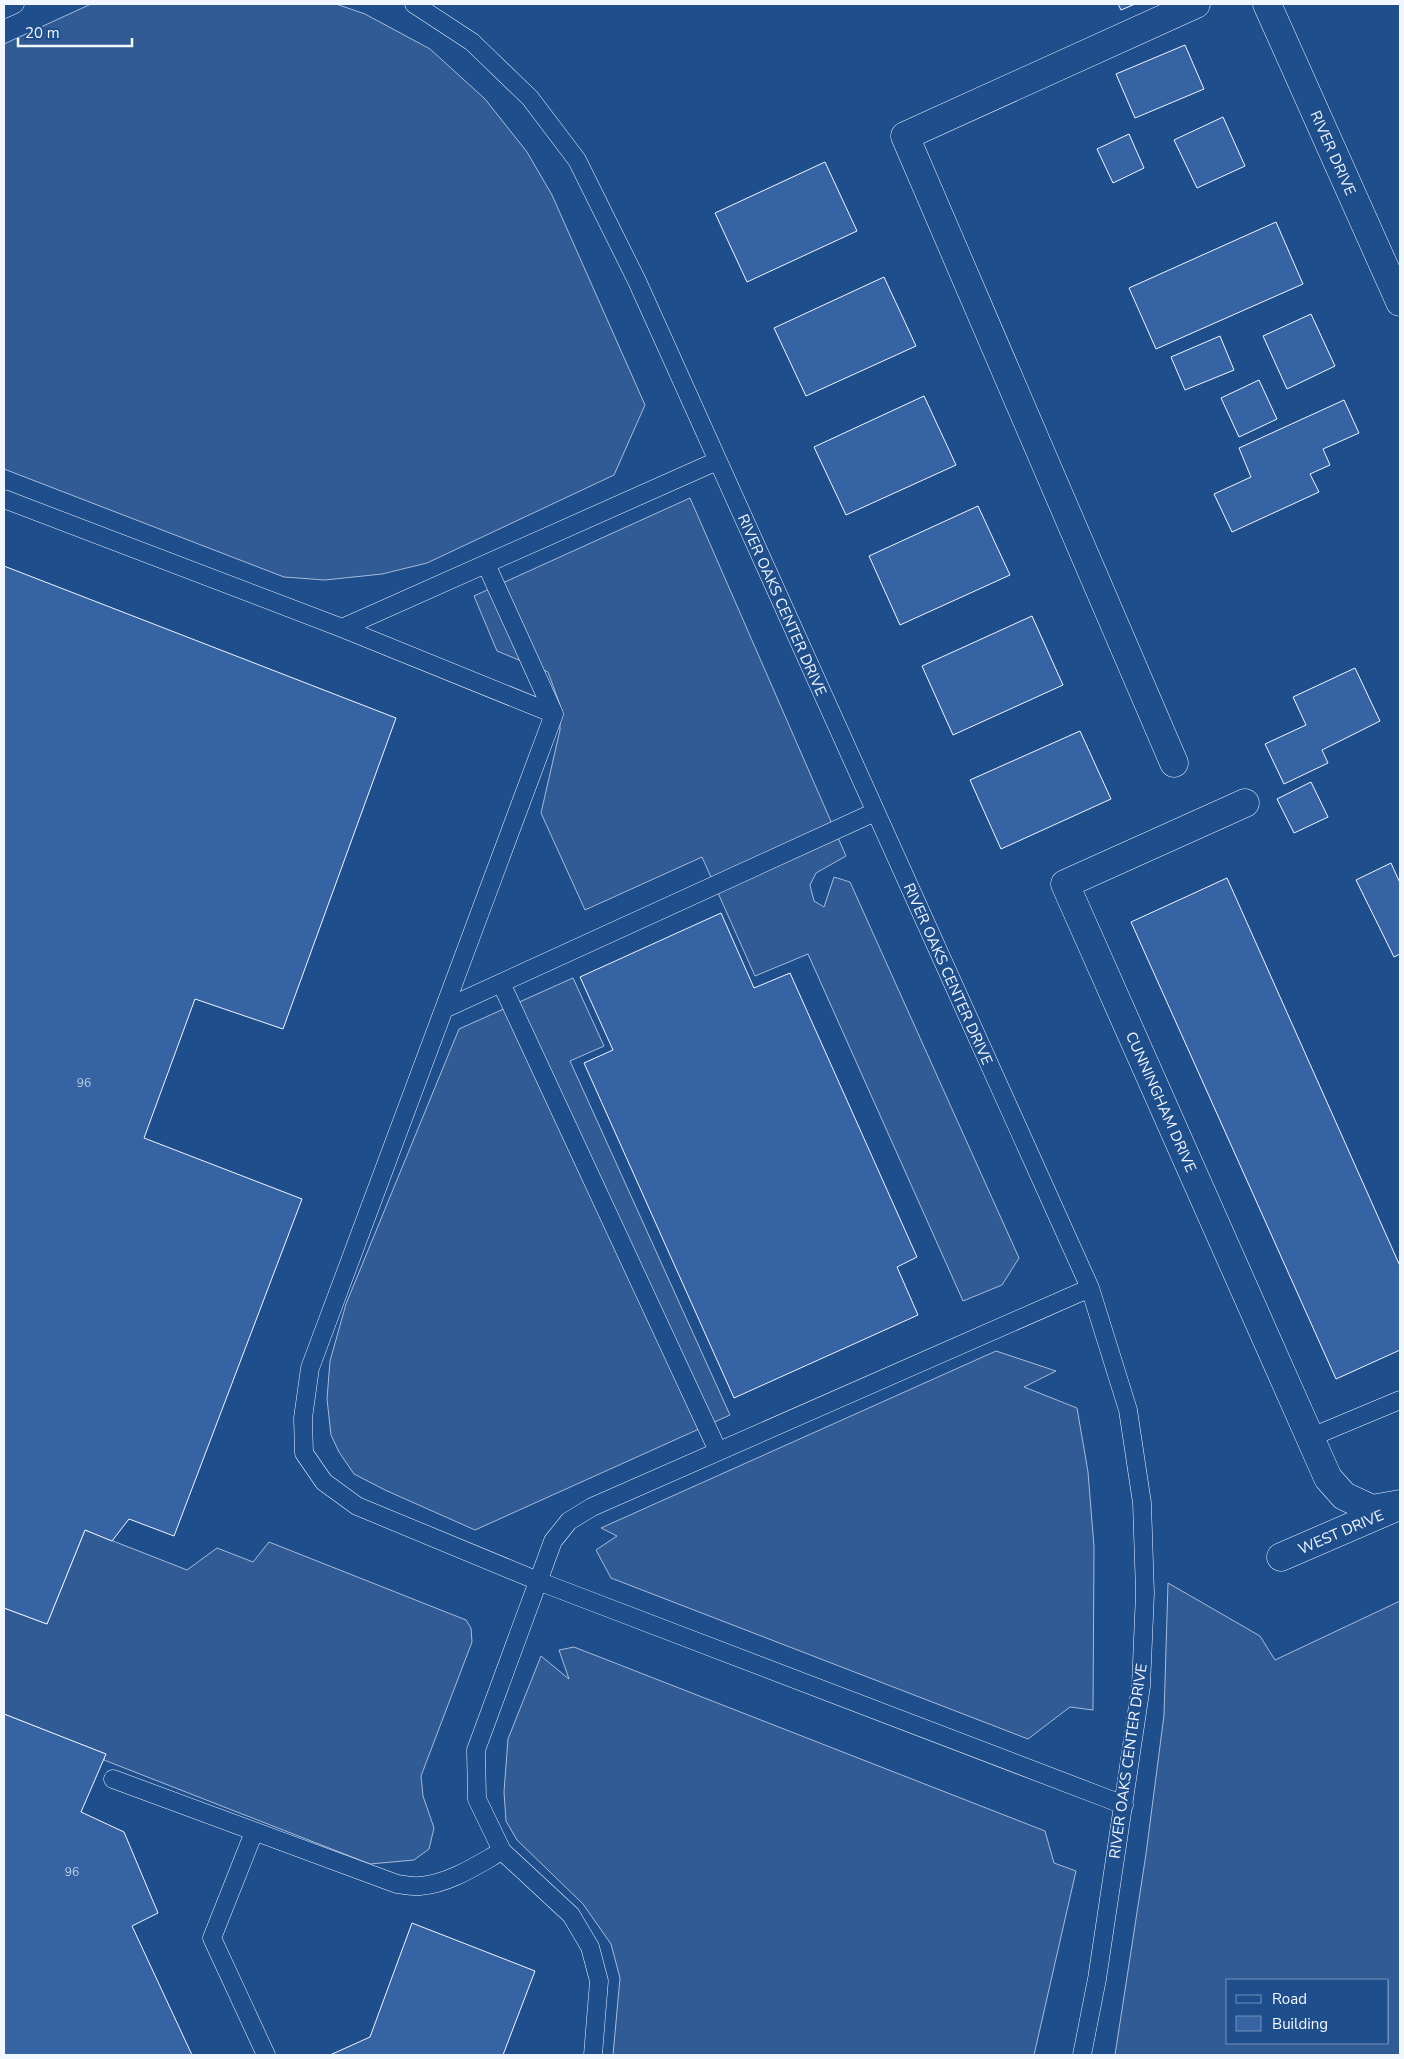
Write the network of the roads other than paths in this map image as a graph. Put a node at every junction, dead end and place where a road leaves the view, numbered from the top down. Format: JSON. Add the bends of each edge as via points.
{"nodes":[{"id":1,"x":15,"y":4,"type":"edge"},
{"id":2,"x":414,"y":4,"type":"edge"},
{"id":3,"x":1196,"y":4,"type":"edge"},
{"id":4,"x":1267,"y":4,"type":"edge"},
{"id":5,"x":4,"y":9,"type":"edge"},
{"id":6,"x":1400,"y":302,"type":"edge"},
{"id":7,"x":717,"y":460,"type":"junction"},
{"id":8,"x":4,"y":499,"type":"edge"},
{"id":9,"x":486,"y":564,"type":"junction"},
{"id":10,"x":342,"y":628,"type":"junction"},
{"id":11,"x":554,"y":714,"type":"junction"},
{"id":12,"x":1174,"y":763,"type":"dead end"},
{"id":13,"x":1245,"y":803,"type":"dead end"},
{"id":14,"x":875,"y":812,"type":"junction"},
{"id":15,"x":501,"y":983,"type":"junction"},
{"id":16,"x":444,"y":1009,"type":"junction"},
{"id":17,"x":1090,"y":1288,"type":"junction"},
{"id":18,"x":1400,"y":1400,"type":"edge"},
{"id":19,"x":1309,"y":1438,"type":"junction"},
{"id":20,"x":718,"y":1451,"type":"junction"},
{"id":21,"x":1344,"y":1496,"type":"joint"},
{"id":22,"x":1400,"y":1505,"type":"edge"},
{"id":23,"x":1281,"y":1557,"type":"dead end"},
{"id":24,"x":538,"y":1581,"type":"junction"},
{"id":25,"x":113,"y":1778,"type":"dead end"},
{"id":26,"x":1124,"y":1805,"type":"junction"},
{"id":27,"x":254,"y":1832,"type":"junction"},
{"id":28,"x":502,"y":1851,"type":"junction"},
{"id":29,"x":266,"y":2055,"type":"edge"},
{"id":30,"x":593,"y":2055,"type":"edge"},
{"id":31,"x":1082,"y":2055,"type":"edge"}],
"edges":[{"from":1,"to":5,"type":"lane"},
{"from":2,"to":7,"type":"lane","name":"RIVER OAKS CENTER DRIVE","via":[[472,42],[530,98],[577,160],[616,236]]},
{"from":3,"to":12,"type":"street","via":[[905,136]]},
{"from":4,"to":6,"type":"street","name":"RIVER DRIVE"},
{"from":7,"to":9,"type":"lane"},
{"from":7,"to":14,"type":"lane","name":"RIVER OAKS CENTER DRIVE"},
{"from":8,"to":10,"type":"lane"},
{"from":9,"to":10,"type":"lane"},
{"from":9,"to":11,"type":"lane"},
{"from":10,"to":11,"type":"lane"},
{"from":11,"to":16,"type":"lane"},
{"from":13,"to":19,"type":"street","name":"CUNNINGHAM DRIVE","via":[[1065,884]]},
{"from":14,"to":15,"type":"lane"},
{"from":14,"to":17,"type":"lane","name":"RIVER OAKS CENTER DRIVE"},
{"from":15,"to":16,"type":"lane"},
{"from":15,"to":20,"type":"lane"},
{"from":16,"to":24,"type":"lane","via":[[310,1368],[303,1418],[304,1454],[324,1482],[357,1506]]},
{"from":17,"to":20,"type":"lane"},
{"from":17,"to":26,"type":"lane","name":"RIVER OAKS CENTER DRIVE","via":[[1128,1410],[1142,1503],[1142,1686]]},
{"from":18,"to":19,"type":"lane"},
{"from":19,"to":21,"type":"street","name":"CUNNINGHAM DRIVE","via":[[1328,1478]]},
{"from":20,"to":24,"type":"lane","via":[[592,1507],[569,1521],[553,1541]]},
{"from":21,"to":22,"type":"street","name":"WEST DRIVE","via":[[1372,1509]]},
{"from":22,"to":23,"type":"street","name":"WEST DRIVE"},
{"from":24,"to":26,"type":"lane"},
{"from":24,"to":28,"type":"lane","via":[[476,1750],[477,1799]]},
{"from":25,"to":27,"type":"lane"},
{"from":26,"to":31,"type":"lane","name":"RIVER OAKS CENTER DRIVE"},
{"from":27,"to":28,"type":"lane","via":[[372,1876],[397,1884],[420,1886],[466,1871]]},
{"from":27,"to":29,"type":"lane","via":[[212,1938]]},
{"from":28,"to":30,"type":"lane","via":[[571,1915],[590,1947],[599,1981]]}]}
